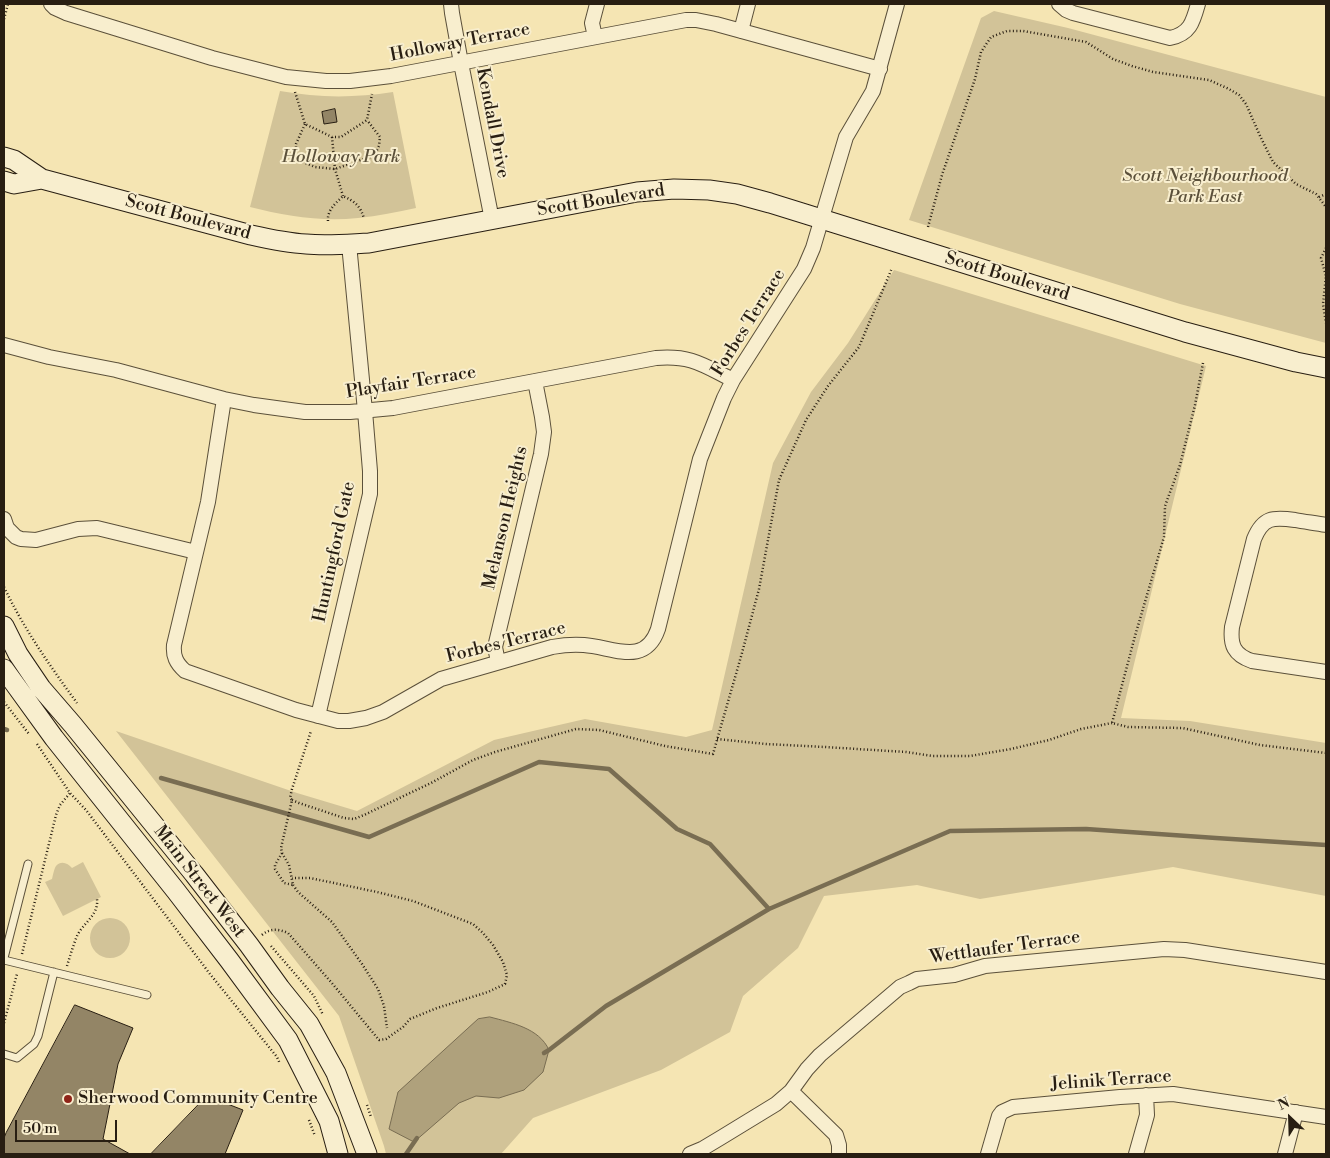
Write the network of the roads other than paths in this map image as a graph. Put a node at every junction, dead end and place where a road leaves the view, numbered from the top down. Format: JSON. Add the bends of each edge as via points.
{"nodes":[{"id":1,"x":51,"y":4,"type":"edge"},
{"id":2,"x":451,"y":4,"type":"edge"},
{"id":3,"x":597,"y":4,"type":"edge"},
{"id":4,"x":748,"y":4,"type":"edge"},
{"id":5,"x":897,"y":4,"type":"edge"},
{"id":6,"x":1059,"y":4,"type":"edge"},
{"id":7,"x":1198,"y":4,"type":"edge"},
{"id":8,"x":741,"y":31,"type":"junction"},
{"id":9,"x":595,"y":37,"type":"junction"},
{"id":10,"x":461,"y":63,"type":"junction"},
{"id":11,"x":880,"y":69,"type":"junction"},
{"id":12,"x":4,"y":157,"type":"edge"},
{"id":13,"x":42,"y":179,"type":"junction"},
{"id":14,"x":4,"y":181,"type":"edge"},
{"id":15,"x":821,"y":219,"type":"junction"},
{"id":16,"x":492,"y":220,"type":"junction"},
{"id":17,"x":349,"y":244,"type":"junction"},
{"id":18,"x":4,"y":345,"type":"edge"},
{"id":19,"x":1326,"y":368,"type":"edge"},
{"id":20,"x":535,"y":380,"type":"junction"},
{"id":21,"x":734,"y":380,"type":"junction"},
{"id":22,"x":224,"y":399,"type":"junction"},
{"id":23,"x":365,"y":411,"type":"junction"},
{"id":24,"x":4,"y":519,"type":"edge"},
{"id":25,"x":1326,"y":525,"type":"edge"},
{"id":26,"x":196,"y":552,"type":"junction"},
{"id":27,"x":4,"y":626,"type":"edge"},
{"id":28,"x":498,"y":662,"type":"junction"},
{"id":29,"x":4,"y":669,"type":"edge"},
{"id":30,"x":1326,"y":672,"type":"edge"},
{"id":31,"x":318,"y":716,"type":"junction"},
{"id":32,"x":28,"y":864,"type":"dead end"},
{"id":33,"x":4,"y":959,"type":"edge"},
{"id":34,"x":54,"y":972,"type":"junction"},
{"id":35,"x":1326,"y":972,"type":"edge"},
{"id":36,"x":147,"y":995,"type":"dead end"},
{"id":37,"x":4,"y":1054,"type":"edge"},
{"id":38,"x":791,"y":1091,"type":"junction"},
{"id":39,"x":1146,"y":1095,"type":"junction"},
{"id":40,"x":1296,"y":1112,"type":"junction"},
{"id":41,"x":1326,"y":1117,"type":"edge"},
{"id":42,"x":338,"y":1154,"type":"edge"},
{"id":43,"x":367,"y":1154,"type":"edge"},
{"id":44,"x":690,"y":1154,"type":"edge"},
{"id":45,"x":839,"y":1154,"type":"edge"},
{"id":46,"x":988,"y":1154,"type":"edge"},
{"id":47,"x":1136,"y":1154,"type":"edge"},
{"id":48,"x":1285,"y":1154,"type":"edge"}],
"edges":[{"from":1,"to":10,"type":"street","name":"Holloway Terrace","via":[[66,12],[212,58],[286,77],[350,81]]},
{"from":2,"to":10,"type":"street","name":"Kendall Drive"},
{"from":3,"to":9,"type":"street","via":[[592,23]]},
{"from":4,"to":8,"type":"street"},
{"from":5,"to":11,"type":"street","name":"Forbes Terrace"},
{"from":6,"to":7,"type":"street","via":[[1073,13],[1170,38],[1192,25]]},
{"from":8,"to":9,"type":"street","name":"Holloway Terrace","via":[[686,20]]},
{"from":8,"to":11,"type":"street","name":"Holloway Terrace"},
{"from":9,"to":10,"type":"street","name":"Holloway Terrace"},
{"from":10,"to":16,"type":"street","name":"Kendall Drive"},
{"from":11,"to":15,"type":"street","name":"Forbes Terrace","via":[[873,91],[846,137]]},
{"from":12,"to":13,"type":"street","name":"Scott Boulevard"},
{"from":13,"to":14,"type":"street","name":"Scott Boulevard","via":[[14,184]]},
{"from":13,"to":17,"type":"street","name":"Scott Boulevard","via":[[274,240]]},
{"from":15,"to":16,"type":"street","name":"Scott Boulevard","via":[[737,194],[674,189],[636,192]]},
{"from":15,"to":19,"type":"street","name":"Scott Boulevard","via":[[1185,332]]},
{"from":15,"to":21,"type":"street","name":"Forbes Terrace","via":[[800,277]]},
{"from":16,"to":17,"type":"street","name":"Scott Boulevard"},
{"from":17,"to":23,"type":"street","name":"Huntingford Gate"},
{"from":18,"to":22,"type":"street","name":"Playfair Terrace"},
{"from":20,"to":21,"type":"street","name":"Playfair Terrace","via":[[656,358],[678,357],[693,360]]},
{"from":20,"to":23,"type":"street","name":"Playfair Terrace"},
{"from":20,"to":28,"type":"street","name":"Melanson Heights","via":[[543,440],[495,647]]},
{"from":21,"to":28,"type":"street","name":"Forbes Terrace","via":[[700,459],[658,629],[652,642],[642,650],[630,653],[570,644]]},
{"from":22,"to":23,"type":"street","name":"Playfair Terrace","via":[[305,412]]},
{"from":22,"to":26,"type":"street","name":"Forbes Terrace","via":[[208,502]]},
{"from":23,"to":31,"type":"street","name":"Huntingford Gate","via":[[370,494]]},
{"from":24,"to":26,"type":"street","via":[[7,528],[21,540],[97,528]]},
{"from":25,"to":30,"type":"street","via":[[1277,518],[1263,524],[1254,539],[1231,634],[1234,648],[1244,659]]},
{"from":26,"to":31,"type":"street","name":"Forbes Terrace","via":[[174,645],[177,663],[192,674]]},
{"from":27,"to":43,"type":"street","name":"Main Street West","via":[[41,688],[309,1024],[336,1073]]},
{"from":28,"to":31,"type":"street","name":"Forbes Terrace","via":[[441,679],[383,712],[366,718],[338,721]]},
{"from":29,"to":42,"type":"street","name":"Main Street West","via":[[288,1040],[329,1121]]},
{"from":32,"to":33,"type":"lane"},
{"from":33,"to":34,"type":"lane"},
{"from":34,"to":36,"type":"lane"},
{"from":34,"to":37,"type":"lane","via":[[34,1044],[17,1058]]},
{"from":35,"to":38,"type":"street","name":"Wettlaufer Terrace","via":[[1164,949],[985,966],[917,979],[900,987],[820,1055]]},
{"from":38,"to":44,"type":"street","name":"Wettlaufer Terrace","via":[[760,1115]]},
{"from":38,"to":45,"type":"street","via":[[836,1136],[840,1144]]},
{"from":39,"to":40,"type":"street","name":"Jelinik Terrace","via":[[1185,1095]]},
{"from":39,"to":46,"type":"street","name":"Jelinik Terrace","via":[[1013,1107],[999,1116]]},
{"from":39,"to":47,"type":"street","via":[[1146,1115]]},
{"from":40,"to":41,"type":"street","name":"Jelinik Terrace"},
{"from":40,"to":48,"type":"street"}]}
